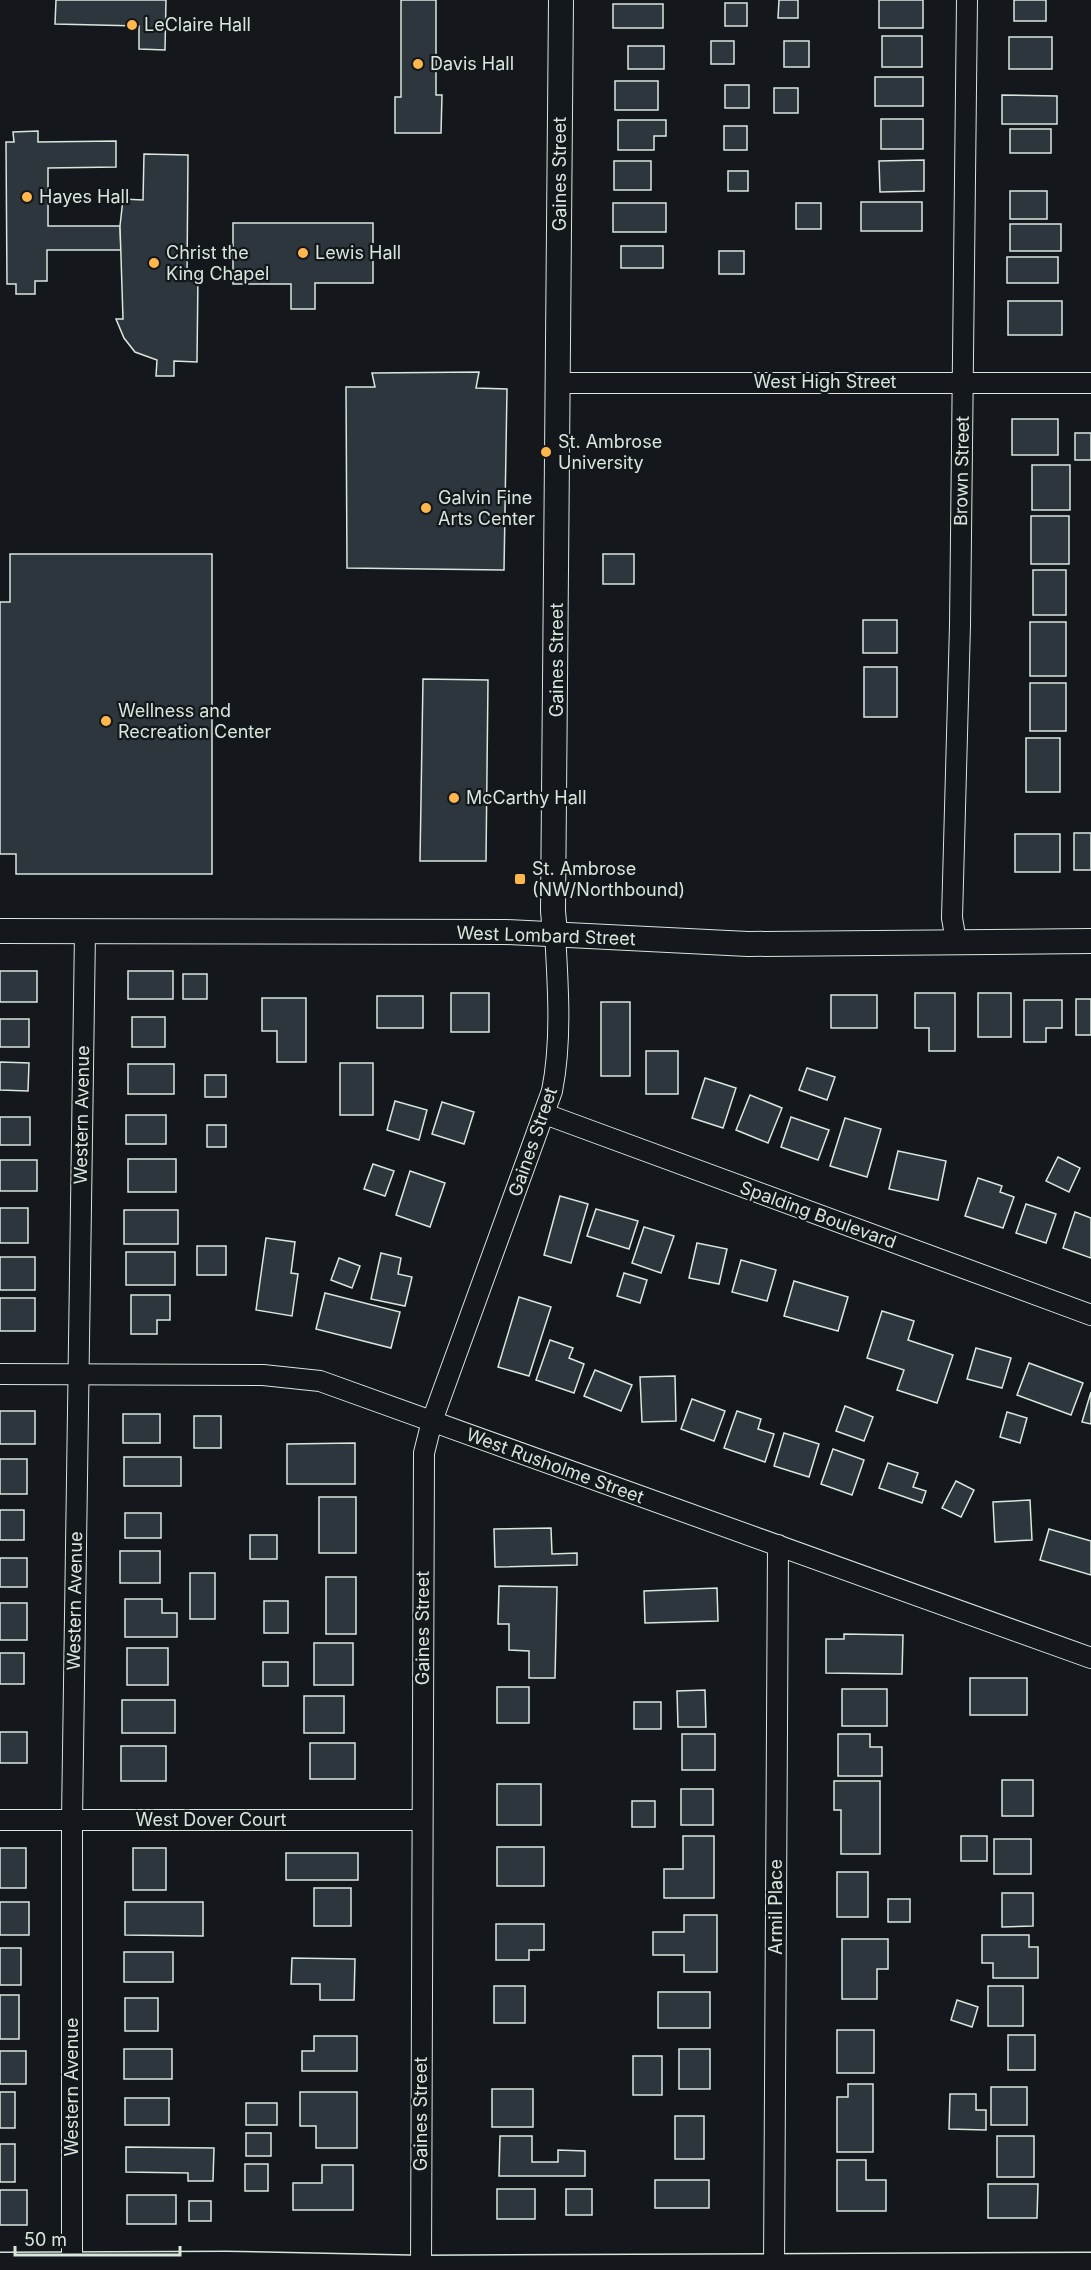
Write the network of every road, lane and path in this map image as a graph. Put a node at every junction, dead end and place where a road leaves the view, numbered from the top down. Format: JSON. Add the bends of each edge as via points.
{"nodes":[{"id":1,"x":561,"y":0,"type":"edge"},
{"id":2,"x":967,"y":0,"type":"edge"},
{"id":3,"x":963,"y":382,"type":"junction"},
{"id":4,"x":1091,"y":382,"type":"edge"},
{"id":5,"x":558,"y":383,"type":"junction"},
{"id":6,"x":0,"y":931,"type":"edge"},
{"id":7,"x":85,"y":932,"type":"junction"},
{"id":8,"x":555,"y":933,"type":"junction"},
{"id":9,"x":956,"y":941,"type":"junction"},
{"id":10,"x":1091,"y":941,"type":"edge"},
{"id":11,"x":545,"y":1114,"type":"junction"},
{"id":12,"x":1091,"y":1315,"type":"edge"},
{"id":13,"x":0,"y":1374,"type":"edge"},
{"id":14,"x":78,"y":1374,"type":"junction"},
{"id":15,"x":432,"y":1421,"type":"junction"},
{"id":16,"x":778,"y":1545,"type":"junction"},
{"id":17,"x":1091,"y":1658,"type":"edge"},
{"id":18,"x":0,"y":1820,"type":"edge"},
{"id":19,"x":72,"y":1820,"type":"junction"},
{"id":20,"x":422,"y":1820,"type":"junction"},
{"id":21,"x":0,"y":2267,"type":"edge"},
{"id":22,"x":1091,"y":2267,"type":"edge"},
{"id":23,"x":72,"y":2268,"type":"edge"},
{"id":24,"x":774,"y":2268,"type":"junction"},
{"id":25,"x":552,"y":2269,"type":"edge"},
{"id":26,"x":421,"y":2270,"type":"edge"}],
"edges":[{"from":1,"to":5,"type":"street","name":"Gaines Street"},
{"from":2,"to":3,"type":"street","name":"Brown Street"},
{"from":3,"to":4,"type":"street","name":"West High Street"},
{"from":3,"to":5,"type":"street","name":"West High Street"},
{"from":3,"to":9,"type":"street","name":"Brown Street","via":[[952,918]]},
{"from":5,"to":8,"type":"street","name":"Gaines Street"},
{"from":6,"to":7,"type":"street","name":"West Lombard Street"},
{"from":7,"to":8,"type":"street","name":"West Lombard Street"},
{"from":7,"to":14,"type":"street","name":"Western Avenue"},
{"from":8,"to":9,"type":"street","name":"West Lombard Street","via":[[748,944]]},
{"from":8,"to":11,"type":"street","name":"Gaines Street","via":[[555,1072]]},
{"from":9,"to":10,"type":"street","name":"West Lombard Street"},
{"from":11,"to":12,"type":"street","name":"Spalding Boulevard"},
{"from":11,"to":15,"type":"street","name":"Gaines Street"},
{"from":13,"to":14,"type":"street","name":"West Rusholme Street"},
{"from":14,"to":15,"type":"street","name":"West Rusholme Street","via":[[263,1375],[320,1381]]},
{"from":14,"to":19,"type":"street","name":"Western Avenue"},
{"from":15,"to":16,"type":"street","name":"West Rusholme Street"},
{"from":15,"to":20,"type":"street","name":"Gaines Street","via":[[424,1453]]},
{"from":16,"to":17,"type":"street","name":"West Rusholme Street"},
{"from":16,"to":24,"type":"street","name":"Armil Place"},
{"from":18,"to":19,"type":"street","name":"West Dover Court"},
{"from":19,"to":20,"type":"street","name":"West Dover Court"},
{"from":19,"to":23,"type":"street","name":"Western Avenue"},
{"from":20,"to":26,"type":"street","name":"Gaines Street"},
{"from":21,"to":23,"type":"main road"},
{"from":22,"to":24,"type":"main road"},
{"from":23,"to":26,"type":"main road"},
{"from":24,"to":25,"type":"main road"},
{"from":25,"to":26,"type":"main road"}]}
